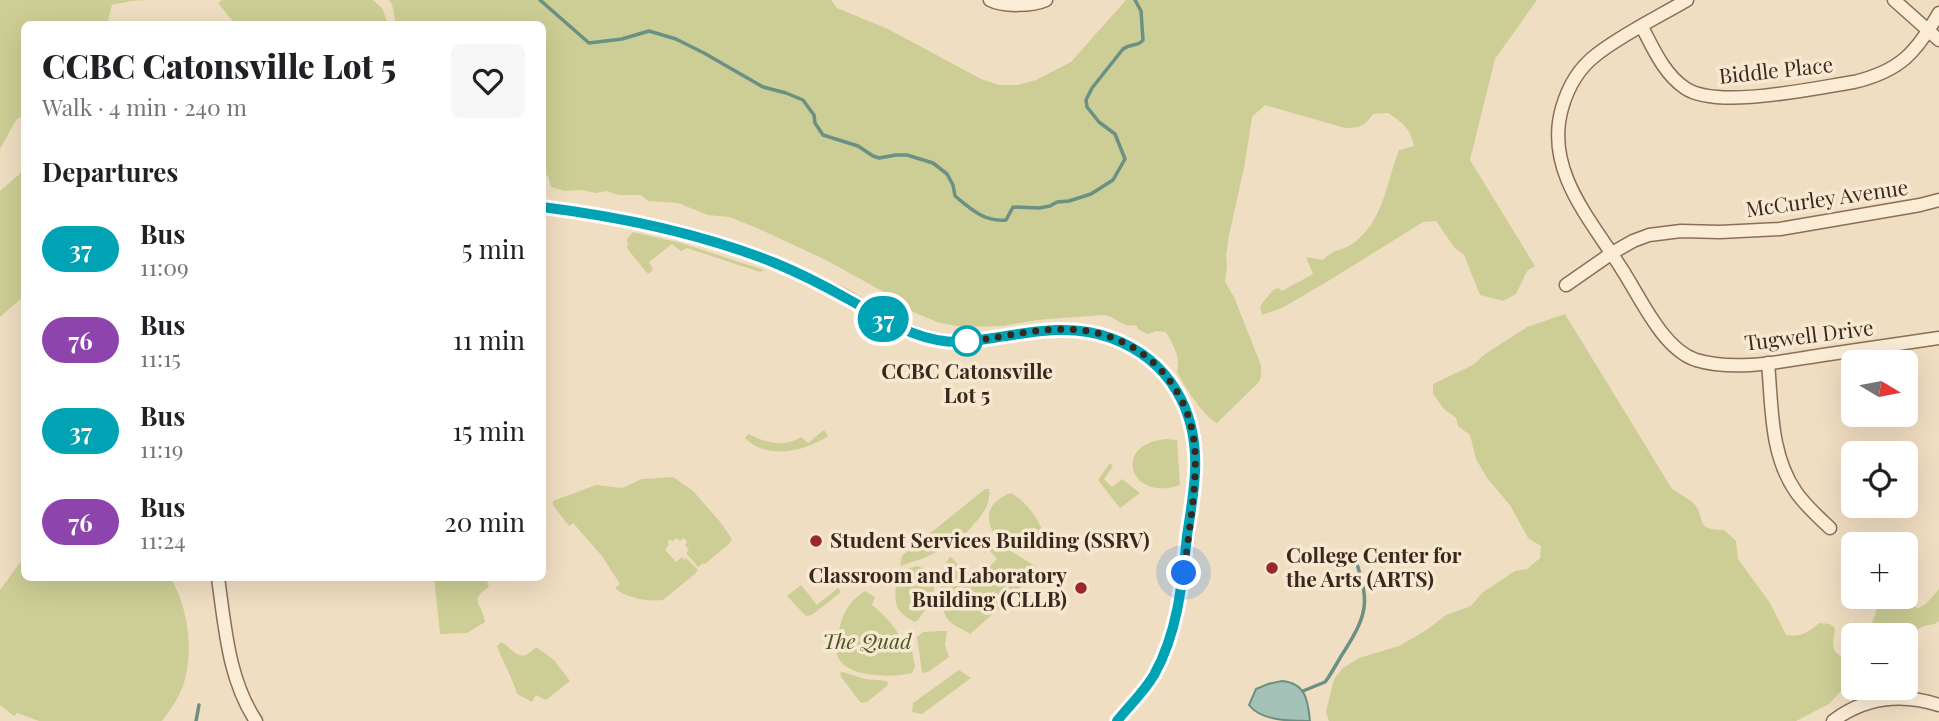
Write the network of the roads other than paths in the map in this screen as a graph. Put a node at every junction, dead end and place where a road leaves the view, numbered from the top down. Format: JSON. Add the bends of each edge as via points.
{"nodes":[{"id":1,"x":990,"y":0,"type":"edge"},
{"id":2,"x":1046,"y":0,"type":"edge"},
{"id":3,"x":1687,"y":0,"type":"edge"},
{"id":4,"x":1894,"y":0,"type":"edge"},
{"id":5,"x":1939,"y":13,"type":"edge"},
{"id":6,"x":1642,"y":27,"type":"junction"},
{"id":7,"x":1934,"y":35,"type":"edge"},
{"id":8,"x":1939,"y":200,"type":"edge"},
{"id":9,"x":546,"y":208,"type":"edge"},
{"id":10,"x":1612,"y":253,"type":"junction"},
{"id":11,"x":1566,"y":285,"type":"dead end"},
{"id":12,"x":1939,"y":338,"type":"edge"},
{"id":13,"x":1768,"y":363,"type":"junction"},
{"id":14,"x":1830,"y":528,"type":"dead end"},
{"id":15,"x":218,"y":581,"type":"edge"},
{"id":16,"x":1939,"y":705,"type":"edge"},
{"id":17,"x":256,"y":721,"type":"edge"},
{"id":18,"x":1117,"y":721,"type":"edge"},
{"id":19,"x":1833,"y":721,"type":"edge"}],
"edges":[{"from":1,"to":2,"type":"street","via":[[1000,4]]},
{"from":3,"to":6,"type":"street","name":"Tugwell Drive"},
{"from":4,"to":7,"type":"street"},
{"from":5,"to":7,"type":"street","name":"Biddle Place"},
{"from":6,"to":7,"type":"street","name":"Biddle Place","via":[[1674,79],[1686,90],[1719,98],[1870,78],[1906,59]]},
{"from":6,"to":10,"type":"street","name":"Tugwell Drive","via":[[1593,57],[1572,82],[1559,118],[1564,172]]},
{"from":8,"to":10,"type":"street","name":"McCurley Avenue","via":[[1780,229],[1663,232]]},
{"from":9,"to":18,"type":"street","via":[[638,222],[721,243],[803,276],[928,339],[964,342],[1080,330],[1122,342],[1152,360],[1175,388],[1193,433],[1193,497],[1178,609],[1168,644],[1153,676]]},
{"from":10,"to":11,"type":"street","name":"McCurley Avenue"},
{"from":10,"to":13,"type":"street","name":"Tugwell Drive","via":[[1659,328],[1679,350],[1711,363]]},
{"from":12,"to":13,"type":"street","name":"Tugwell Drive"},
{"from":13,"to":14,"type":"street","via":[[1774,431],[1785,472],[1808,507]]},
{"from":15,"to":17,"type":"street","via":[[230,656]]},
{"from":16,"to":19,"type":"street","via":[[1903,697],[1882,699],[1846,711]]}]}
